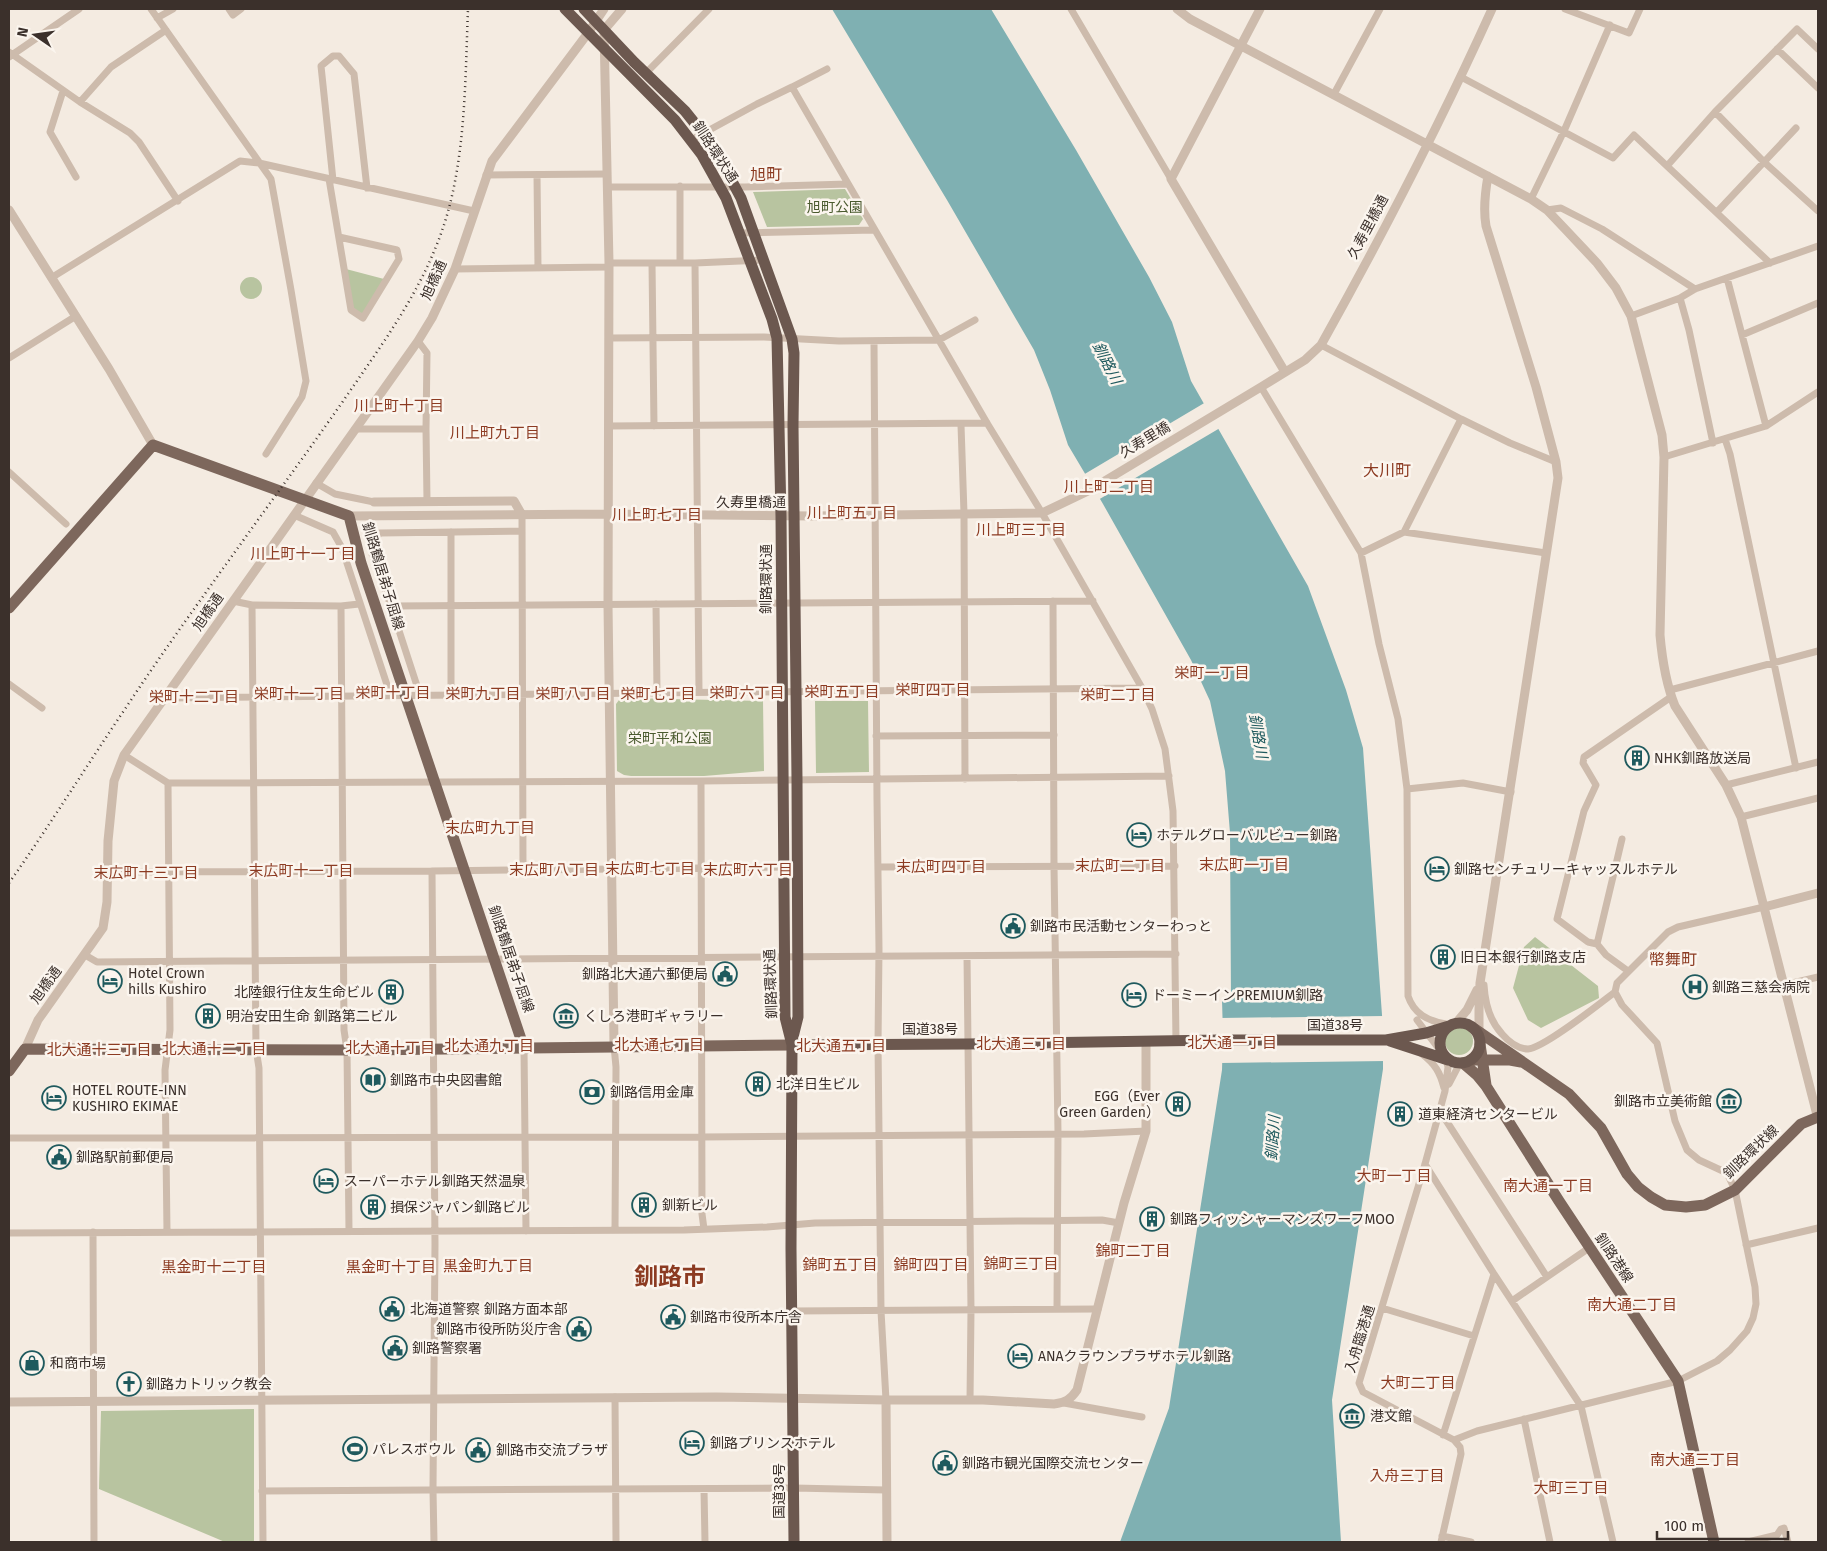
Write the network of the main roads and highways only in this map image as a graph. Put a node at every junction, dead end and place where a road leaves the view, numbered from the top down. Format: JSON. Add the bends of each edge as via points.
{"nodes":[{"id":1,"x":565,"y":9,"type":"edge"},
{"id":2,"x":584,"y":9,"type":"edge"},
{"id":3,"x":9,"y":608,"type":"edge"},
{"id":4,"x":1452,"y":1025,"type":"junction"},
{"id":5,"x":1478,"y":1034,"type":"junction"},
{"id":6,"x":1386,"y":1040,"type":"junction"},
{"id":7,"x":792,"y":1045,"type":"junction"},
{"id":8,"x":524,"y":1048,"type":"junction"},
{"id":9,"x":1458,"y":1060,"type":"junction"},
{"id":10,"x":1525,"y":1063,"type":"junction"},
{"id":11,"x":9,"y":1072,"type":"edge"},
{"id":12,"x":1486,"y":1086,"type":"junction"},
{"id":13,"x":1818,"y":1118,"type":"edge"},
{"id":14,"x":794,"y":1542,"type":"edge"},
{"id":15,"x":1714,"y":1542,"type":"edge"}],
"edges":[{"from":1,"to":7,"type":"highway","name":"釧路環状通","via":[[675,120],[721,186],[777,338],[785,1017]]},
{"from":2,"to":7,"type":"highway","name":"釧路環状通","via":[[684,111],[713,146],[736,187],[792,339],[798,957],[798,1017]]},
{"from":3,"to":8,"type":"main road","name":"釧路鶴居弟子屈線","via":[[153,445],[350,516],[361,563]]},
{"from":4,"to":5,"type":"highway","via":[[1462,1022]]},
{"from":4,"to":6,"type":"highway","name":"国道38号"},
{"from":4,"to":9,"type":"highway","via":[[1444,1030],[1440,1041]]},
{"from":5,"to":9,"type":"highway","via":[[1479,1050]]},
{"from":5,"to":10,"type":"main road","name":"釧路環状線"},
{"from":6,"to":7,"type":"highway","name":"国道38号"},
{"from":6,"to":9,"type":"highway","name":"国道38号"},
{"from":7,"to":8,"type":"main road"},
{"from":7,"to":14,"type":"highway","name":"国道38号"},
{"from":8,"to":11,"type":"main road","via":[[25,1049]]},
{"from":9,"to":10,"type":"main road","name":"釧路環状線"},
{"from":9,"to":12,"type":"main road","name":"釧路港線"},
{"from":9,"to":12,"type":"main road","name":"釧路港線"},
{"from":10,"to":13,"type":"main road","name":"釧路環状線","via":[[1569,1094],[1588,1113],[1638,1187],[1665,1206],[1705,1205],[1735,1190],[1801,1124]]},
{"from":12,"to":15,"type":"main road","name":"釧路港線","via":[[1678,1381]]}]}
